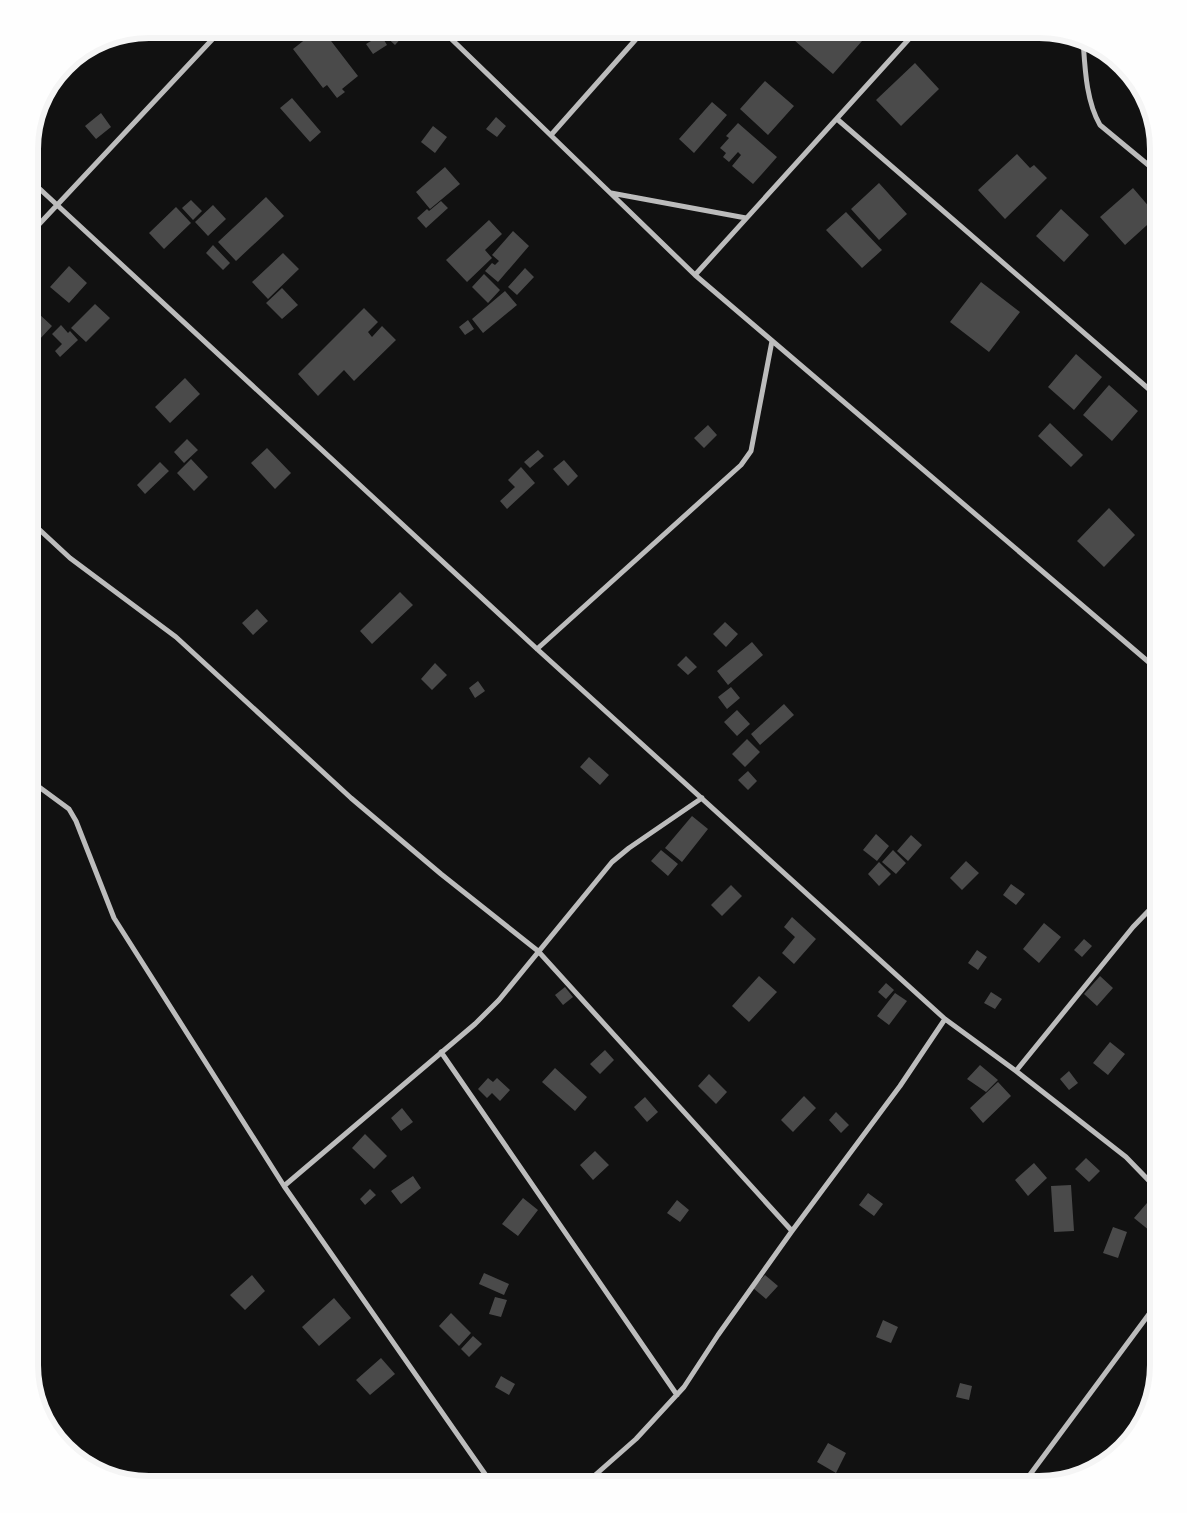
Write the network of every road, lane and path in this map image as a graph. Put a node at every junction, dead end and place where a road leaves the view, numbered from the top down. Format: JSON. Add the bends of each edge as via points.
{"nodes":[{"id":1,"x":214,"y":38,"type":"edge"},
{"id":2,"x":450,"y":38,"type":"edge"},
{"id":3,"x":638,"y":38,"type":"edge"},
{"id":4,"x":910,"y":38,"type":"edge"},
{"id":5,"x":1083,"y":47,"type":"edge"},
{"id":6,"x":837,"y":119,"type":"junction"},
{"id":7,"x":551,"y":135,"type":"junction"},
{"id":8,"x":1150,"y":166,"type":"edge"},
{"id":9,"x":38,"y":188,"type":"edge"},
{"id":10,"x":611,"y":193,"type":"junction"},
{"id":11,"x":56,"y":206,"type":"junction"},
{"id":12,"x":746,"y":218,"type":"junction"},
{"id":13,"x":38,"y":225,"type":"edge"},
{"id":14,"x":695,"y":274,"type":"junction"},
{"id":15,"x":772,"y":341,"type":"junction"},
{"id":16,"x":1150,"y":390,"type":"edge"},
{"id":17,"x":38,"y":528,"type":"edge"},
{"id":18,"x":537,"y":649,"type":"junction"},
{"id":19,"x":1150,"y":663,"type":"edge"},
{"id":20,"x":38,"y":786,"type":"edge"},
{"id":21,"x":702,"y":798,"type":"junction"},
{"id":22,"x":1150,"y":909,"type":"edge"},
{"id":23,"x":538,"y":951,"type":"junction"},
{"id":24,"x":945,"y":1019,"type":"junction"},
{"id":25,"x":441,"y":1052,"type":"junction"},
{"id":26,"x":1016,"y":1071,"type":"junction"},
{"id":27,"x":1150,"y":1182,"type":"edge"},
{"id":28,"x":284,"y":1186,"type":"junction"},
{"id":29,"x":792,"y":1231,"type":"junction"},
{"id":30,"x":1150,"y":1313,"type":"edge"},
{"id":31,"x":677,"y":1395,"type":"junction"},
{"id":32,"x":486,"y":1476,"type":"edge"},
{"id":33,"x":594,"y":1476,"type":"edge"},
{"id":34,"x":1029,"y":1476,"type":"edge"}],
"edges":[{"from":1,"to":11,"type":"street"},
{"from":2,"to":7,"type":"street"},
{"from":3,"to":7,"type":"street"},
{"from":4,"to":6,"type":"street"},
{"from":5,"to":8,"type":"street","via":[[1094,114],[1100,125]]},
{"from":6,"to":12,"type":"street"},
{"from":6,"to":16,"type":"street"},
{"from":7,"to":10,"type":"street"},
{"from":9,"to":11,"type":"street"},
{"from":10,"to":12,"type":"street"},
{"from":10,"to":14,"type":"street"},
{"from":11,"to":13,"type":"street"},
{"from":11,"to":18,"type":"street"},
{"from":12,"to":14,"type":"street"},
{"from":14,"to":15,"type":"street"},
{"from":15,"to":18,"type":"street","via":[[751,451],[741,465]]},
{"from":15,"to":19,"type":"street"},
{"from":17,"to":23,"type":"street","via":[[70,558],[176,637],[351,798]]},
{"from":18,"to":21,"type":"street"},
{"from":20,"to":28,"type":"street","via":[[69,809],[114,918]]},
{"from":21,"to":23,"type":"street","via":[[612,862]]},
{"from":21,"to":24,"type":"street"},
{"from":22,"to":26,"type":"street"},
{"from":23,"to":25,"type":"street","via":[[499,1000]]},
{"from":23,"to":29,"type":"street"},
{"from":24,"to":26,"type":"street"},
{"from":24,"to":29,"type":"street","via":[[900,1086]]},
{"from":25,"to":28,"type":"street"},
{"from":25,"to":31,"type":"street"},
{"from":26,"to":27,"type":"street","via":[[1126,1157]]},
{"from":28,"to":32,"type":"street"},
{"from":29,"to":31,"type":"street"},
{"from":30,"to":34,"type":"street"},
{"from":31,"to":33,"type":"street","via":[[636,1439]]}]}
